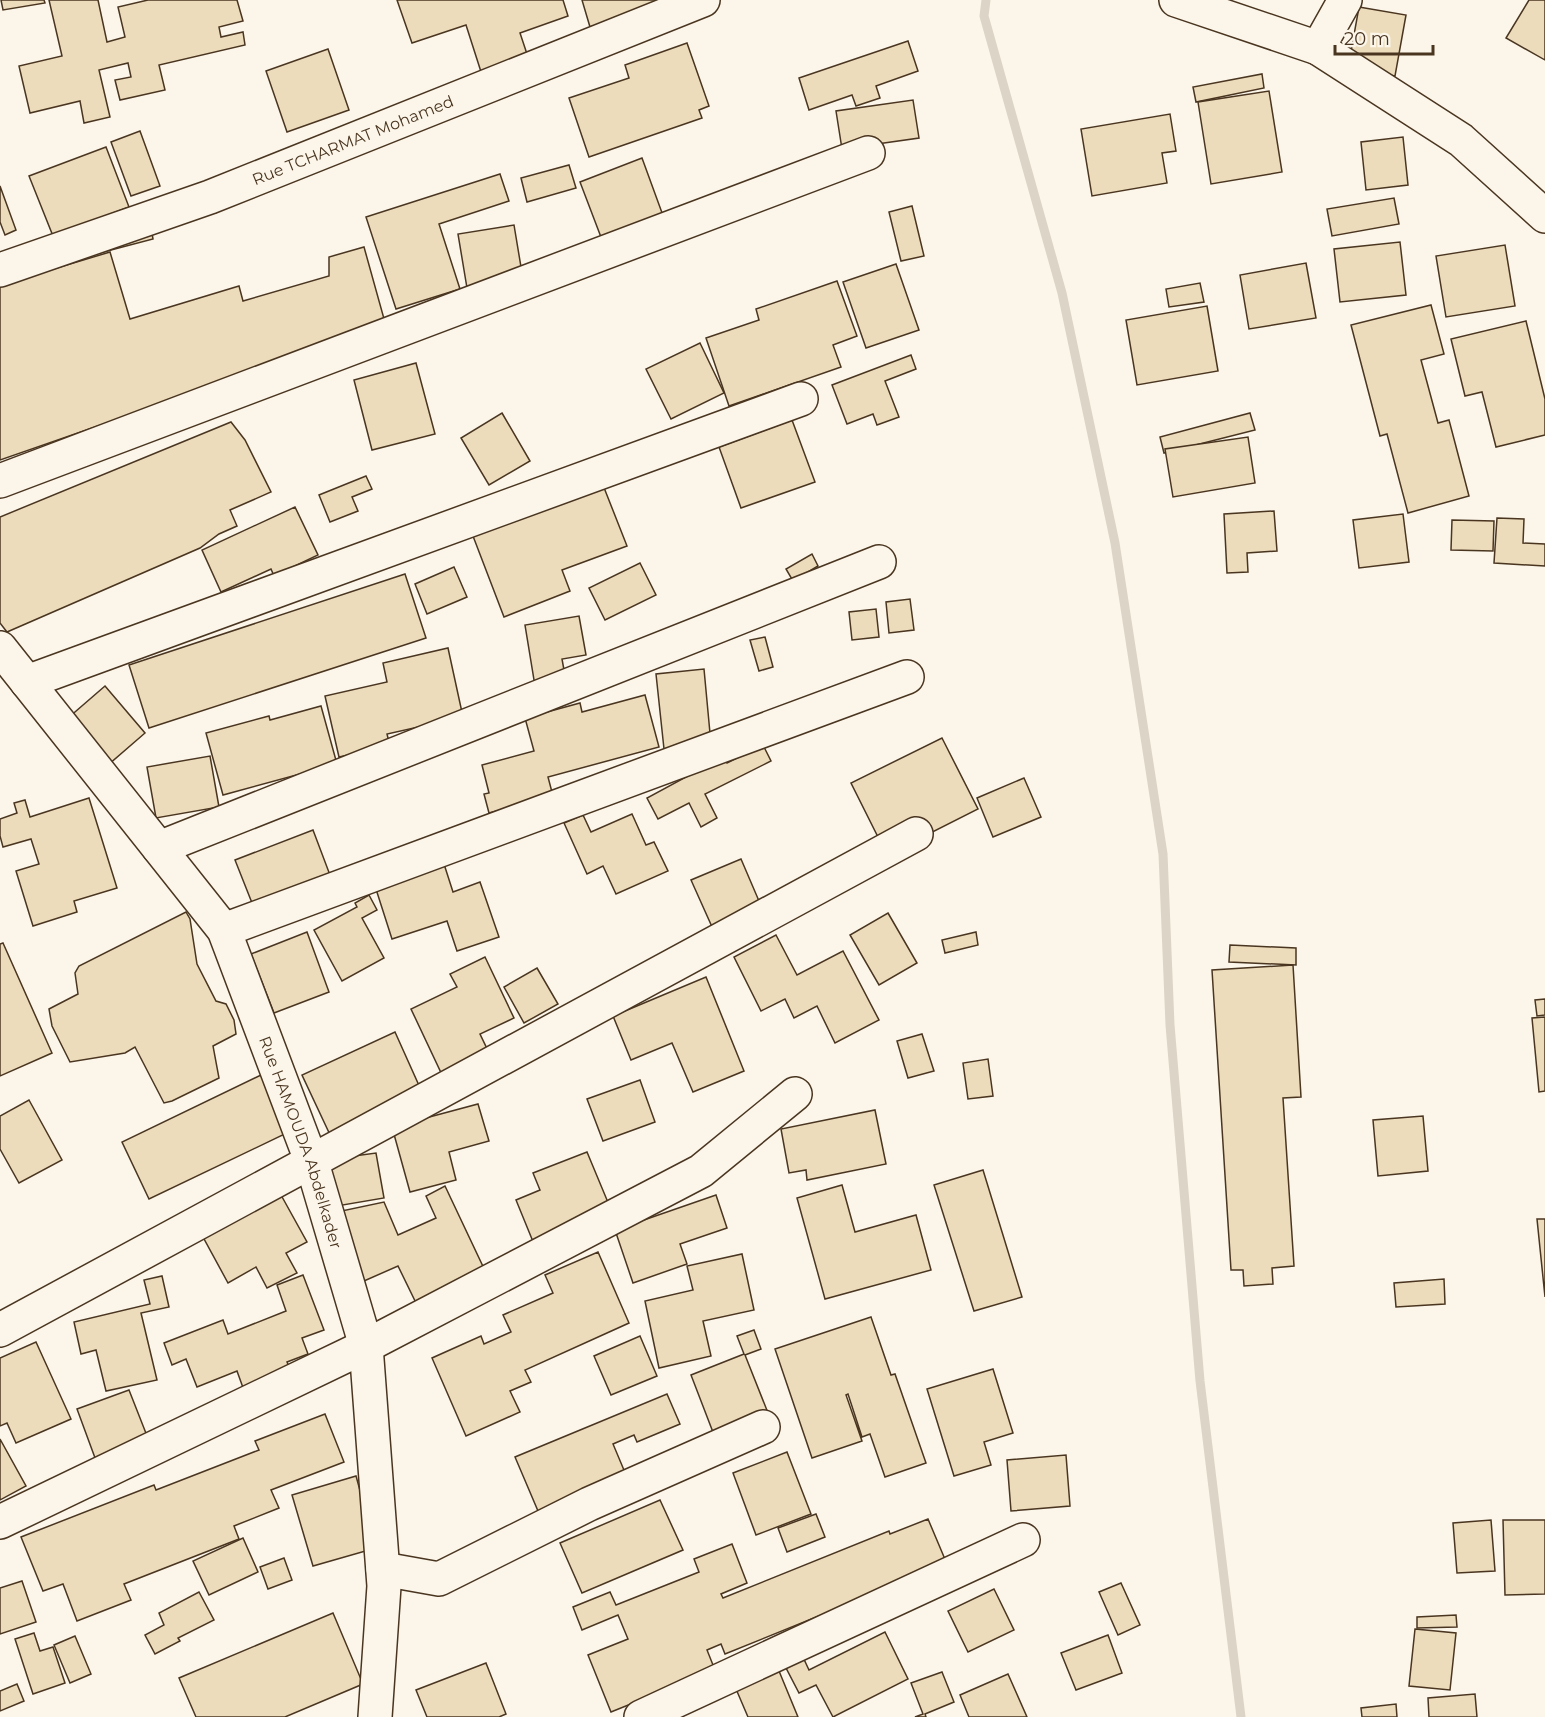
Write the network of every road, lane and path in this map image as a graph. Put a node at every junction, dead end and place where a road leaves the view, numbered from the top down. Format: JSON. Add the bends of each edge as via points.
{"nodes":[{"id":1,"x":703,"y":0,"type":"edge"},
{"id":2,"x":1176,"y":0,"type":"edge"},
{"id":3,"x":1345,"y":0,"type":"edge"},
{"id":4,"x":1318,"y":48,"type":"junction"},
{"id":5,"x":868,"y":153,"type":"dead end"},
{"id":6,"x":1545,"y":216,"type":"edge"},
{"id":7,"x":0,"y":270,"type":"edge"},
{"id":8,"x":801,"y":399,"type":"dead end"},
{"id":9,"x":0,"y":481,"type":"edge"},
{"id":10,"x":879,"y":562,"type":"dead end"},
{"id":11,"x":0,"y":648,"type":"edge"},
{"id":12,"x":907,"y":677,"type":"dead end"},
{"id":13,"x":27,"y":682,"type":"junction"},
{"id":14,"x":916,"y":834,"type":"dead end"},
{"id":15,"x":159,"y":848,"type":"junction"},
{"id":16,"x":224,"y":930,"type":"junction"},
{"id":17,"x":795,"y":1094,"type":"dead end"},
{"id":18,"x":312,"y":1163,"type":"junction"},
{"id":19,"x":0,"y":1330,"type":"edge"},
{"id":20,"x":366,"y":1346,"type":"junction"},
{"id":21,"x":763,"y":1427,"type":"dead end"},
{"id":22,"x":0,"y":1522,"type":"edge"},
{"id":23,"x":1023,"y":1540,"type":"dead end"},
{"id":24,"x":383,"y":1569,"type":"junction"},
{"id":25,"x":375,"y":1717,"type":"edge"},
{"id":26,"x":641,"y":1717,"type":"edge"}],
"edges":[{"from":1,"to":7,"type":"street","name":"Rue TCHARMAT Mohamed","via":[[210,197]]},
{"from":2,"to":4,"type":"street"},
{"from":3,"to":4,"type":"street"},
{"from":4,"to":6,"type":"street","via":[[1461,140]]},
{"from":5,"to":9,"type":"street"},
{"from":8,"to":13,"type":"street"},
{"from":10,"to":15,"type":"street"},
{"from":11,"to":13,"type":"street","name":"Rue HAMOUDA Abdelkader"},
{"from":12,"to":16,"type":"street"},
{"from":13,"to":15,"type":"street","name":"Rue HAMOUDA Abdelkader"},
{"from":14,"to":18,"type":"street"},
{"from":15,"to":16,"type":"street","name":"Rue HAMOUDA Abdelkader"},
{"from":16,"to":18,"type":"street","name":"Rue HAMOUDA Abdelkader"},
{"from":17,"to":20,"type":"street","via":[[701,1171]]},
{"from":18,"to":19,"type":"street"},
{"from":18,"to":20,"type":"street","name":"Rue HAMOUDA Abdelkader"},
{"from":20,"to":22,"type":"street"},
{"from":20,"to":24,"type":"street","name":"Rue HAMOUDA Abdelkader"},
{"from":21,"to":24,"type":"street","via":[[589,1504],[440,1579]]},
{"from":23,"to":26,"type":"street"},
{"from":24,"to":25,"type":"street","name":"Rue HAMOUDA Abdelkader"}]}
